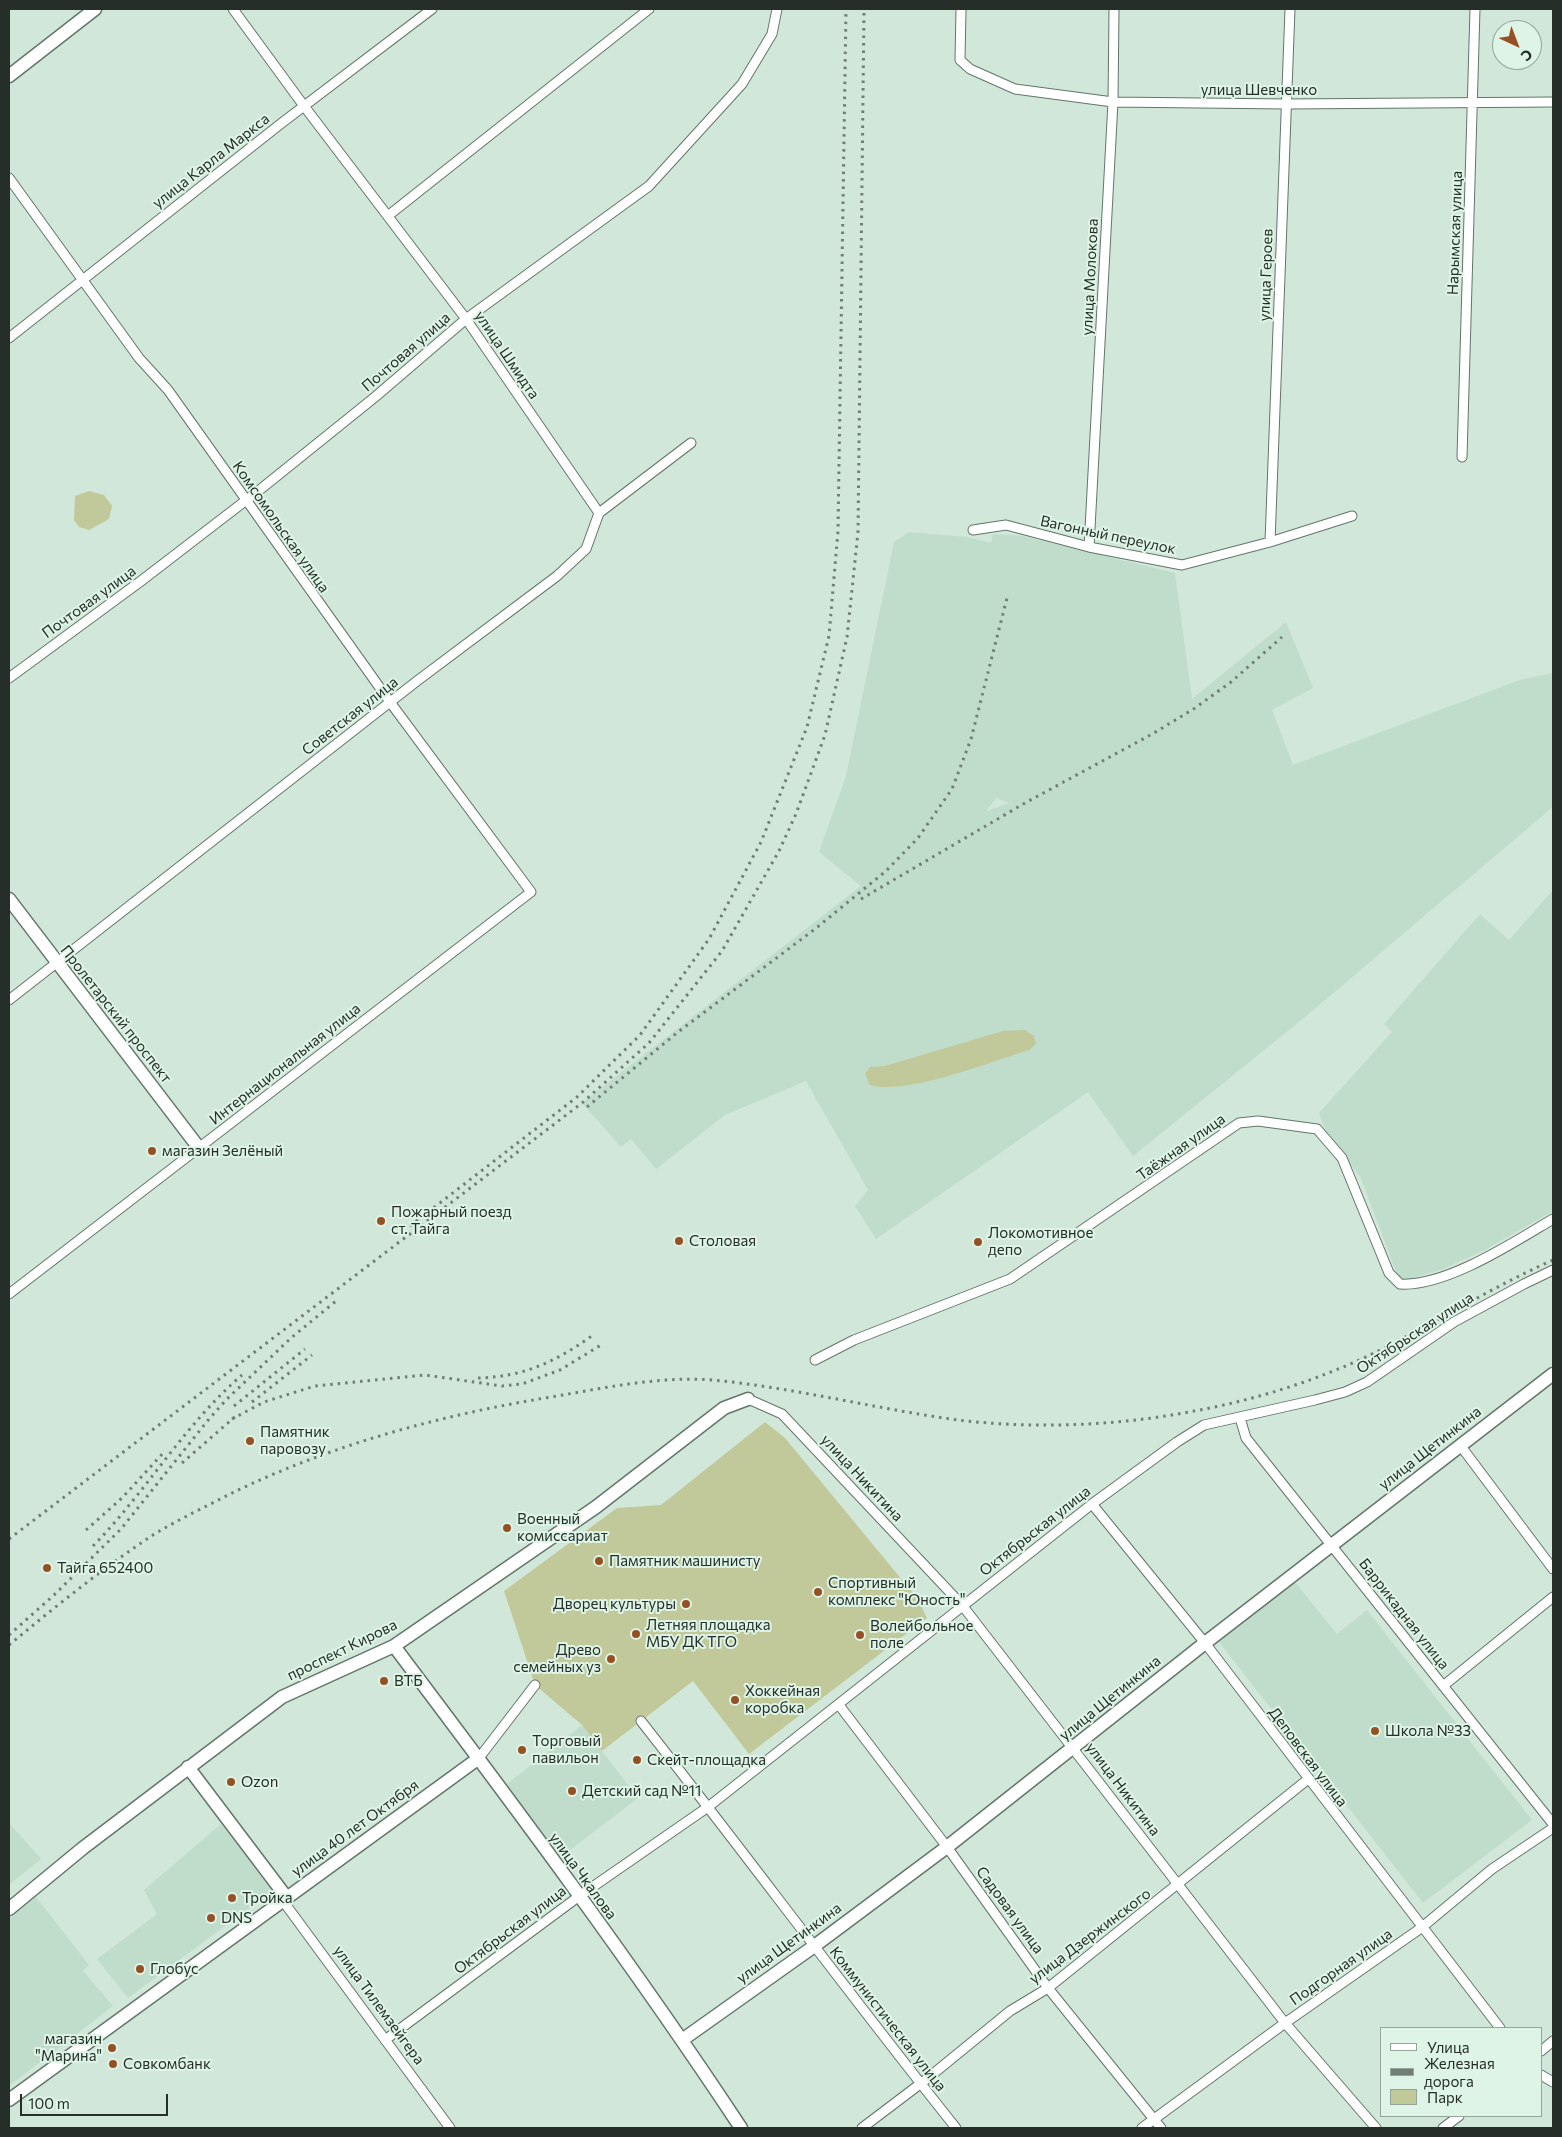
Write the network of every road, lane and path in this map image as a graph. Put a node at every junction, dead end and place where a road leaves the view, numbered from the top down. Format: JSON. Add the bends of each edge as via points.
{"nodes":[{"id":1,"x":95,"y":9,"type":"edge"},
{"id":2,"x":233,"y":9,"type":"edge"},
{"id":3,"x":432,"y":9,"type":"edge"},
{"id":4,"x":650,"y":9,"type":"edge"},
{"id":5,"x":777,"y":9,"type":"edge"},
{"id":6,"x":961,"y":9,"type":"edge"},
{"id":7,"x":1114,"y":9,"type":"edge"},
{"id":8,"x":1290,"y":9,"type":"edge"},
{"id":9,"x":1475,"y":9,"type":"edge"},
{"id":10,"x":9,"y":76,"type":"edge"},
{"id":11,"x":1473,"y":101,"type":"junction"},
{"id":12,"x":1113,"y":102,"type":"junction"},
{"id":13,"x":1553,"y":102,"type":"edge"},
{"id":14,"x":1287,"y":104,"type":"junction"},
{"id":15,"x":304,"y":106,"type":"junction"},
{"id":16,"x":9,"y":178,"type":"edge"},
{"id":17,"x":389,"y":216,"type":"junction"},
{"id":18,"x":84,"y":279,"type":"junction"},
{"id":19,"x":466,"y":319,"type":"junction"},
{"id":20,"x":9,"y":338,"type":"edge"},
{"id":21,"x":691,"y":443,"type":"dead end"},
{"id":22,"x":1462,"y":457,"type":"dead end"},
{"id":23,"x":246,"y":500,"type":"junction"},
{"id":24,"x":599,"y":513,"type":"junction"},
{"id":25,"x":1352,"y":516,"type":"dead end"},
{"id":26,"x":973,"y":530,"type":"dead end"},
{"id":27,"x":1270,"y":542,"type":"junction"},
{"id":28,"x":1089,"y":548,"type":"junction"},
{"id":29,"x":9,"y":678,"type":"edge"},
{"id":30,"x":390,"y":702,"type":"junction"},
{"id":31,"x":531,"y":892,"type":"joint"},
{"id":32,"x":9,"y":900,"type":"edge"},
{"id":33,"x":57,"y":964,"type":"junction"},
{"id":34,"x":9,"y":1000,"type":"edge"},
{"id":35,"x":199,"y":1148,"type":"junction"},
{"id":36,"x":1553,"y":1219,"type":"edge"},
{"id":37,"x":1553,"y":1270,"type":"edge"},
{"id":38,"x":9,"y":1294,"type":"edge"},
{"id":39,"x":815,"y":1360,"type":"dead end"},
{"id":40,"x":1553,"y":1374,"type":"edge"},
{"id":41,"x":748,"y":1399,"type":"joint"},
{"id":42,"x":1240,"y":1418,"type":"junction"},
{"id":43,"x":1460,"y":1445,"type":"junction"},
{"id":44,"x":1092,"y":1504,"type":"junction"},
{"id":45,"x":1332,"y":1544,"type":"junction"},
{"id":46,"x":1553,"y":1569,"type":"edge"},
{"id":47,"x":1553,"y":1597,"type":"edge"},
{"id":48,"x":962,"y":1606,"type":"junction"},
{"id":49,"x":1204,"y":1643,"type":"junction"},
{"id":50,"x":394,"y":1646,"type":"junction"},
{"id":51,"x":535,"y":1685,"type":"dead end"},
{"id":52,"x":1444,"y":1686,"type":"junction"},
{"id":53,"x":839,"y":1705,"type":"junction"},
{"id":54,"x":640,"y":1721,"type":"dead end"},
{"id":55,"x":1074,"y":1748,"type":"junction"},
{"id":56,"x":479,"y":1758,"type":"junction"},
{"id":57,"x":188,"y":1767,"type":"junction"},
{"id":58,"x":1307,"y":1780,"type":"junction"},
{"id":59,"x":708,"y":1807,"type":"junction"},
{"id":60,"x":1553,"y":1826,"type":"edge"},
{"id":61,"x":947,"y":1846,"type":"junction"},
{"id":62,"x":1178,"y":1886,"type":"junction"},
{"id":63,"x":578,"y":1896,"type":"junction"},
{"id":64,"x":285,"y":1899,"type":"junction"},
{"id":65,"x":9,"y":1909,"type":"edge"},
{"id":66,"x":1421,"y":1928,"type":"junction"},
{"id":67,"x":813,"y":1947,"type":"junction"},
{"id":68,"x":1048,"y":1988,"type":"junction"},
{"id":69,"x":1285,"y":2022,"type":"junction"},
{"id":70,"x":1499,"y":2027,"type":"edge"},
{"id":71,"x":385,"y":2040,"type":"junction"},
{"id":72,"x":682,"y":2040,"type":"junction"},
{"id":73,"x":1553,"y":2041,"type":"edge"},
{"id":74,"x":1542,"y":2050,"type":"edge"},
{"id":75,"x":1542,"y":2076,"type":"edge"},
{"id":76,"x":1553,"y":2082,"type":"edge"},
{"id":77,"x":920,"y":2084,"type":"junction"},
{"id":78,"x":9,"y":2100,"type":"edge"},
{"id":79,"x":1458,"y":2117,"type":"edge"},
{"id":80,"x":1155,"y":2119,"type":"junction"},
{"id":81,"x":450,"y":2128,"type":"edge"},
{"id":82,"x":741,"y":2128,"type":"edge"},
{"id":83,"x":862,"y":2128,"type":"edge"},
{"id":84,"x":956,"y":2128,"type":"edge"},
{"id":85,"x":1142,"y":2128,"type":"edge"},
{"id":86,"x":1162,"y":2128,"type":"edge"},
{"id":87,"x":1376,"y":2128,"type":"edge"},
{"id":88,"x":1443,"y":2128,"type":"edge"}],
"edges":[{"from":1,"to":10,"type":"street"},
{"from":2,"to":15,"type":"street","name":"улица Шмидта"},
{"from":3,"to":15,"type":"street","name":"улица Карла Маркса"},
{"from":4,"to":17,"type":"street"},
{"from":5,"to":19,"type":"street","name":"Почтовая улица","via":[[772,34],[742,84],[649,186]]},
{"from":6,"to":12,"type":"street","name":"улица Шевченко","via":[[960,60],[970,70],[1015,89]]},
{"from":7,"to":12,"type":"street","name":"улица Молокова"},
{"from":8,"to":14,"type":"street","name":"улица Героев"},
{"from":9,"to":11,"type":"street","name":"Нарымская улица"},
{"from":11,"to":13,"type":"street","name":"улица Шевченко"},
{"from":11,"to":14,"type":"street","name":"улица Шевченко"},
{"from":11,"to":22,"type":"street","name":"Нарымская улица"},
{"from":12,"to":14,"type":"street","name":"улица Шевченко"},
{"from":12,"to":28,"type":"street","name":"улица Молокова"},
{"from":14,"to":27,"type":"street","name":"улица Героев"},
{"from":15,"to":17,"type":"street","name":"улица Шмидта"},
{"from":15,"to":18,"type":"street","name":"улица Карла Маркса"},
{"from":16,"to":18,"type":"street","name":"Комсомольская улица"},
{"from":17,"to":19,"type":"street","name":"улица Шмидта"},
{"from":18,"to":20,"type":"street","name":"улица Карла Маркса"},
{"from":18,"to":23,"type":"street","name":"Комсомольская улица"},
{"from":19,"to":23,"type":"street","name":"Почтовая улица"},
{"from":19,"to":24,"type":"street","name":"улица Шмидта"},
{"from":21,"to":24,"type":"street"},
{"from":23,"to":29,"type":"street","name":"Почтовая улица"},
{"from":23,"to":30,"type":"street","name":"Комсомольская улица"},
{"from":24,"to":30,"type":"street","name":"Советская улица","via":[[586,549],[557,576]]},
{"from":25,"to":27,"type":"street","name":"Вагонный переулок"},
{"from":26,"to":28,"type":"street","name":"Вагонный переулок","via":[[1006,525]]},
{"from":27,"to":28,"type":"street","name":"Вагонный переулок","via":[[1182,564]]},
{"from":30,"to":31,"type":"street","name":"Комсомольская улица"},
{"from":30,"to":33,"type":"street","name":"Советская улица"},
{"from":31,"to":35,"type":"street","name":"Интернациональная улица"},
{"from":32,"to":33,"type":"street","name":"Пролетарский проспект"},
{"from":33,"to":34,"type":"street","name":"Советская улица"},
{"from":33,"to":35,"type":"street","name":"Пролетарский проспект"},
{"from":35,"to":38,"type":"street","name":"Интернациональная улица"},
{"from":36,"to":39,"type":"street","name":"Таёжная улица","via":[[1492,1255],[1451,1273],[1416,1285],[1400,1284],[1389,1273],[1342,1158],[1317,1129],[1258,1121],[1239,1123],[1010,1279],[854,1340]]},
{"from":37,"to":42,"type":"street","name":"Октябрьская улица","via":[[1454,1322],[1367,1382],[1345,1392]]},
{"from":40,"to":43,"type":"street","name":"улица Щетинкина"},
{"from":41,"to":48,"type":"street","name":"улица Никитина","via":[[782,1414]]},
{"from":41,"to":50,"type":"street","name":"проспект Кирова","via":[[724,1408],[596,1507]]},
{"from":42,"to":44,"type":"street","name":"Октябрьская улица","via":[[1204,1425]]},
{"from":42,"to":45,"type":"street","name":"Баррикадная улица","via":[[1246,1438]]},
{"from":43,"to":45,"type":"street","name":"улица Щетинкина"},
{"from":43,"to":46,"type":"street"},
{"from":44,"to":48,"type":"street","name":"Октябрьская улица"},
{"from":44,"to":49,"type":"street","name":"Деповская улица"},
{"from":45,"to":49,"type":"street","name":"улица Щетинкина"},
{"from":45,"to":52,"type":"street","name":"Баррикадная улица"},
{"from":47,"to":52,"type":"street"},
{"from":48,"to":53,"type":"street","name":"Октябрьская улица"},
{"from":48,"to":55,"type":"street","name":"улица Никитина"},
{"from":49,"to":55,"type":"street","name":"улица Щетинкина"},
{"from":49,"to":58,"type":"street","name":"Деповская улица"},
{"from":50,"to":56,"type":"street","name":"улица Чкалова"},
{"from":50,"to":57,"type":"street","name":"проспект Кирова","via":[[282,1696]]},
{"from":51,"to":56,"type":"street"},
{"from":52,"to":60,"type":"street","name":"Баррикадная улица"},
{"from":53,"to":59,"type":"street","name":"Октябрьская улица"},
{"from":53,"to":61,"type":"street","name":"Садовая улица"},
{"from":54,"to":59,"type":"street","name":"Коммунистическая улица"},
{"from":55,"to":61,"type":"street","name":"улица Щетинкина"},
{"from":55,"to":62,"type":"street","name":"улица Никитина"},
{"from":56,"to":63,"type":"street","name":"улица Чкалова"},
{"from":56,"to":64,"type":"street","name":"улица 40 лет Октября"},
{"from":57,"to":64,"type":"street","name":"улица Тилемзейгера"},
{"from":57,"to":65,"type":"street","name":"проспект Кирова"},
{"from":58,"to":62,"type":"street","name":"улица Дзержинского"},
{"from":58,"to":66,"type":"street","name":"Деповская улица"},
{"from":59,"to":63,"type":"street","name":"Октябрьская улица"},
{"from":59,"to":67,"type":"street","name":"Коммунистическая улица"},
{"from":60,"to":66,"type":"street","name":"Подгорная улица","via":[[1492,1869]]},
{"from":61,"to":67,"type":"street","name":"улица Щетинкина"},
{"from":61,"to":68,"type":"street","name":"Садовая улица"},
{"from":62,"to":68,"type":"street","name":"улица Дзержинского"},
{"from":62,"to":69,"type":"street","name":"улица Никитина"},
{"from":63,"to":71,"type":"street","name":"Октябрьская улица"},
{"from":63,"to":72,"type":"street","name":"улица Чкалова"},
{"from":64,"to":71,"type":"street","name":"улица Тилемзейгера"},
{"from":64,"to":78,"type":"street","name":"улица 40 лет Октября"},
{"from":66,"to":69,"type":"street","name":"Подгорная улица"},
{"from":66,"to":70,"type":"street","name":"Деповская улица"},
{"from":67,"to":72,"type":"street","name":"улица Щетинкина"},
{"from":67,"to":77,"type":"street","name":"Коммунистическая улица"},
{"from":68,"to":77,"type":"street","name":"улица Дзержинского","via":[[1010,2011]]},
{"from":68,"to":80,"type":"street","name":"Садовая улица"},
{"from":69,"to":80,"type":"street","name":"Подгорная улица"},
{"from":69,"to":87,"type":"street","name":"улица Никитина"},
{"from":71,"to":81,"type":"street","name":"улица Тилемзейгера"},
{"from":72,"to":82,"type":"street","name":"улица Чкалова"},
{"from":73,"to":74,"type":"street"},
{"from":75,"to":76,"type":"street"},
{"from":77,"to":83,"type":"street","name":"улица Дзержинского"},
{"from":77,"to":84,"type":"street","name":"Коммунистическая улица"},
{"from":79,"to":88,"type":"street"},
{"from":80,"to":85,"type":"street","name":"Подгорная улица"},
{"from":80,"to":86,"type":"street","name":"Садовая улица"}]}
